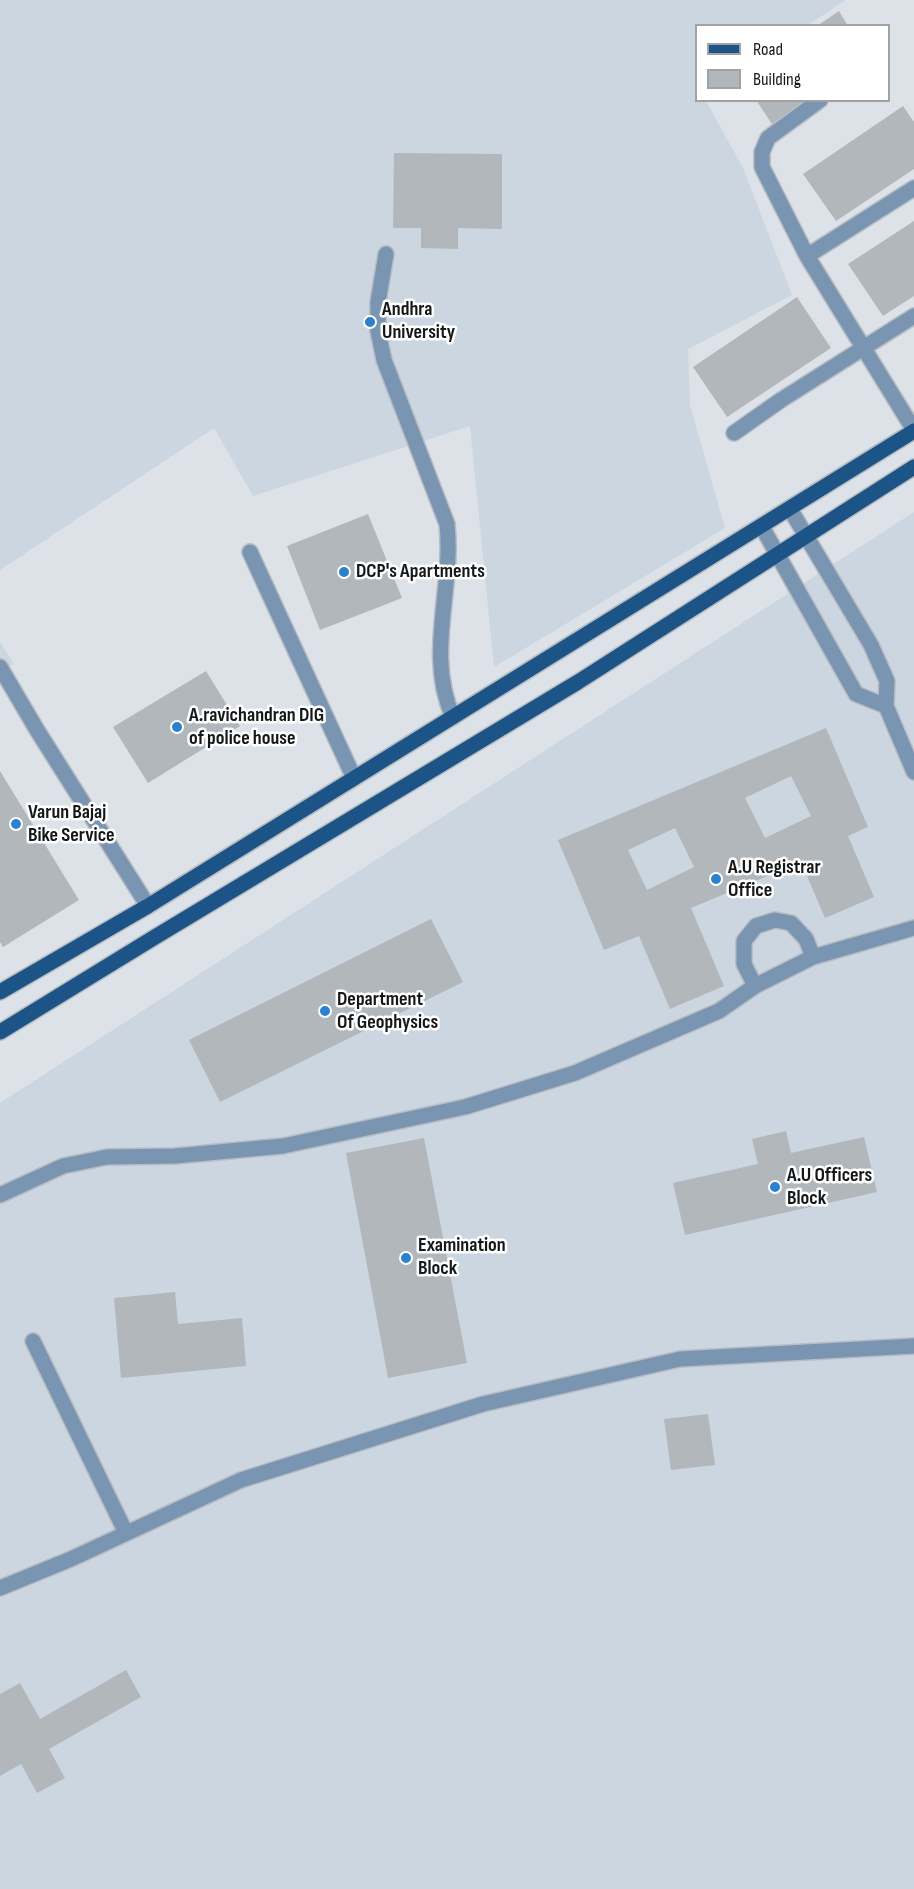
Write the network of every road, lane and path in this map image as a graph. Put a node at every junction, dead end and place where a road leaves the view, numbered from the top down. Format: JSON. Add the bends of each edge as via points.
{"nodes":[{"id":1,"x":817,"y":102,"type":"edge"},
{"id":2,"x":914,"y":188,"type":"edge"},
{"id":3,"x":386,"y":254,"type":"dead end"},
{"id":4,"x":807,"y":256,"type":"junction"},
{"id":5,"x":914,"y":316,"type":"edge"},
{"id":6,"x":864,"y":348,"type":"junction"},
{"id":7,"x":914,"y":430,"type":"edge"},
{"id":8,"x":734,"y":433,"type":"dead end"},
{"id":9,"x":914,"y":466,"type":"edge"},
{"id":10,"x":790,"y":509,"type":"junction"},
{"id":11,"x":762,"y":527,"type":"junction"},
{"id":12,"x":806,"y":536,"type":"junction"},
{"id":13,"x":250,"y":552,"type":"dead end"},
{"id":14,"x":778,"y":554,"type":"junction"},
{"id":15,"x":0,"y":667,"type":"edge"},
{"id":16,"x":886,"y":706,"type":"junction"},
{"id":17,"x":453,"y":717,"type":"junction"},
{"id":18,"x":914,"y":772,"type":"edge"},
{"id":19,"x":354,"y":778,"type":"junction"},
{"id":20,"x":148,"y":906,"type":"junction"},
{"id":21,"x":914,"y":928,"type":"edge"},
{"id":22,"x":813,"y":957,"type":"junction"},
{"id":23,"x":755,"y":986,"type":"junction"},
{"id":24,"x":0,"y":992,"type":"edge"},
{"id":25,"x":0,"y":1032,"type":"edge"},
{"id":26,"x":0,"y":1195,"type":"edge"},
{"id":27,"x":33,"y":1341,"type":"dead end"},
{"id":28,"x":914,"y":1346,"type":"edge"},
{"id":29,"x":126,"y":1533,"type":"junction"},
{"id":30,"x":0,"y":1588,"type":"edge"}],
"edges":[{"from":1,"to":4,"type":"street","via":[[768,138],[762,152],[762,167]]},
{"from":2,"to":4,"type":"street"},
{"from":3,"to":17,"type":"street","via":[[378,302],[384,360],[447,524],[448,581],[441,625],[440,675]]},
{"from":4,"to":6,"type":"street"},
{"from":5,"to":6,"type":"street"},
{"from":6,"to":7,"type":"street"},
{"from":6,"to":8,"type":"street"},
{"from":7,"to":10,"type":"main road"},
{"from":9,"to":12,"type":"main road"},
{"from":10,"to":11,"type":"main road"},
{"from":10,"to":12,"type":"street"},
{"from":11,"to":14,"type":"street"},
{"from":11,"to":17,"type":"main road"},
{"from":12,"to":14,"type":"main road"},
{"from":12,"to":16,"type":"street","via":[[871,645],[887,681]]},
{"from":13,"to":19,"type":"street"},
{"from":14,"to":16,"type":"street","via":[[856,694]]},
{"from":14,"to":25,"type":"main road","via":[[578,682]]},
{"from":15,"to":20,"type":"street"},
{"from":16,"to":18,"type":"street"},
{"from":17,"to":19,"type":"main road"},
{"from":19,"to":20,"type":"main road"},
{"from":20,"to":24,"type":"main road"},
{"from":21,"to":22,"type":"street"},
{"from":22,"to":23,"type":"street"},
{"from":22,"to":23,"type":"street","via":[[806,939],[791,922],[775,920],[756,926],[744,941],[744,964]]},
{"from":23,"to":26,"type":"street","via":[[719,1011],[575,1073],[465,1107],[283,1146],[85,1161],[63,1166]]},
{"from":27,"to":29,"type":"street"},
{"from":28,"to":29,"type":"street","via":[[680,1359],[483,1404],[241,1480]]},
{"from":29,"to":30,"type":"street"}]}
